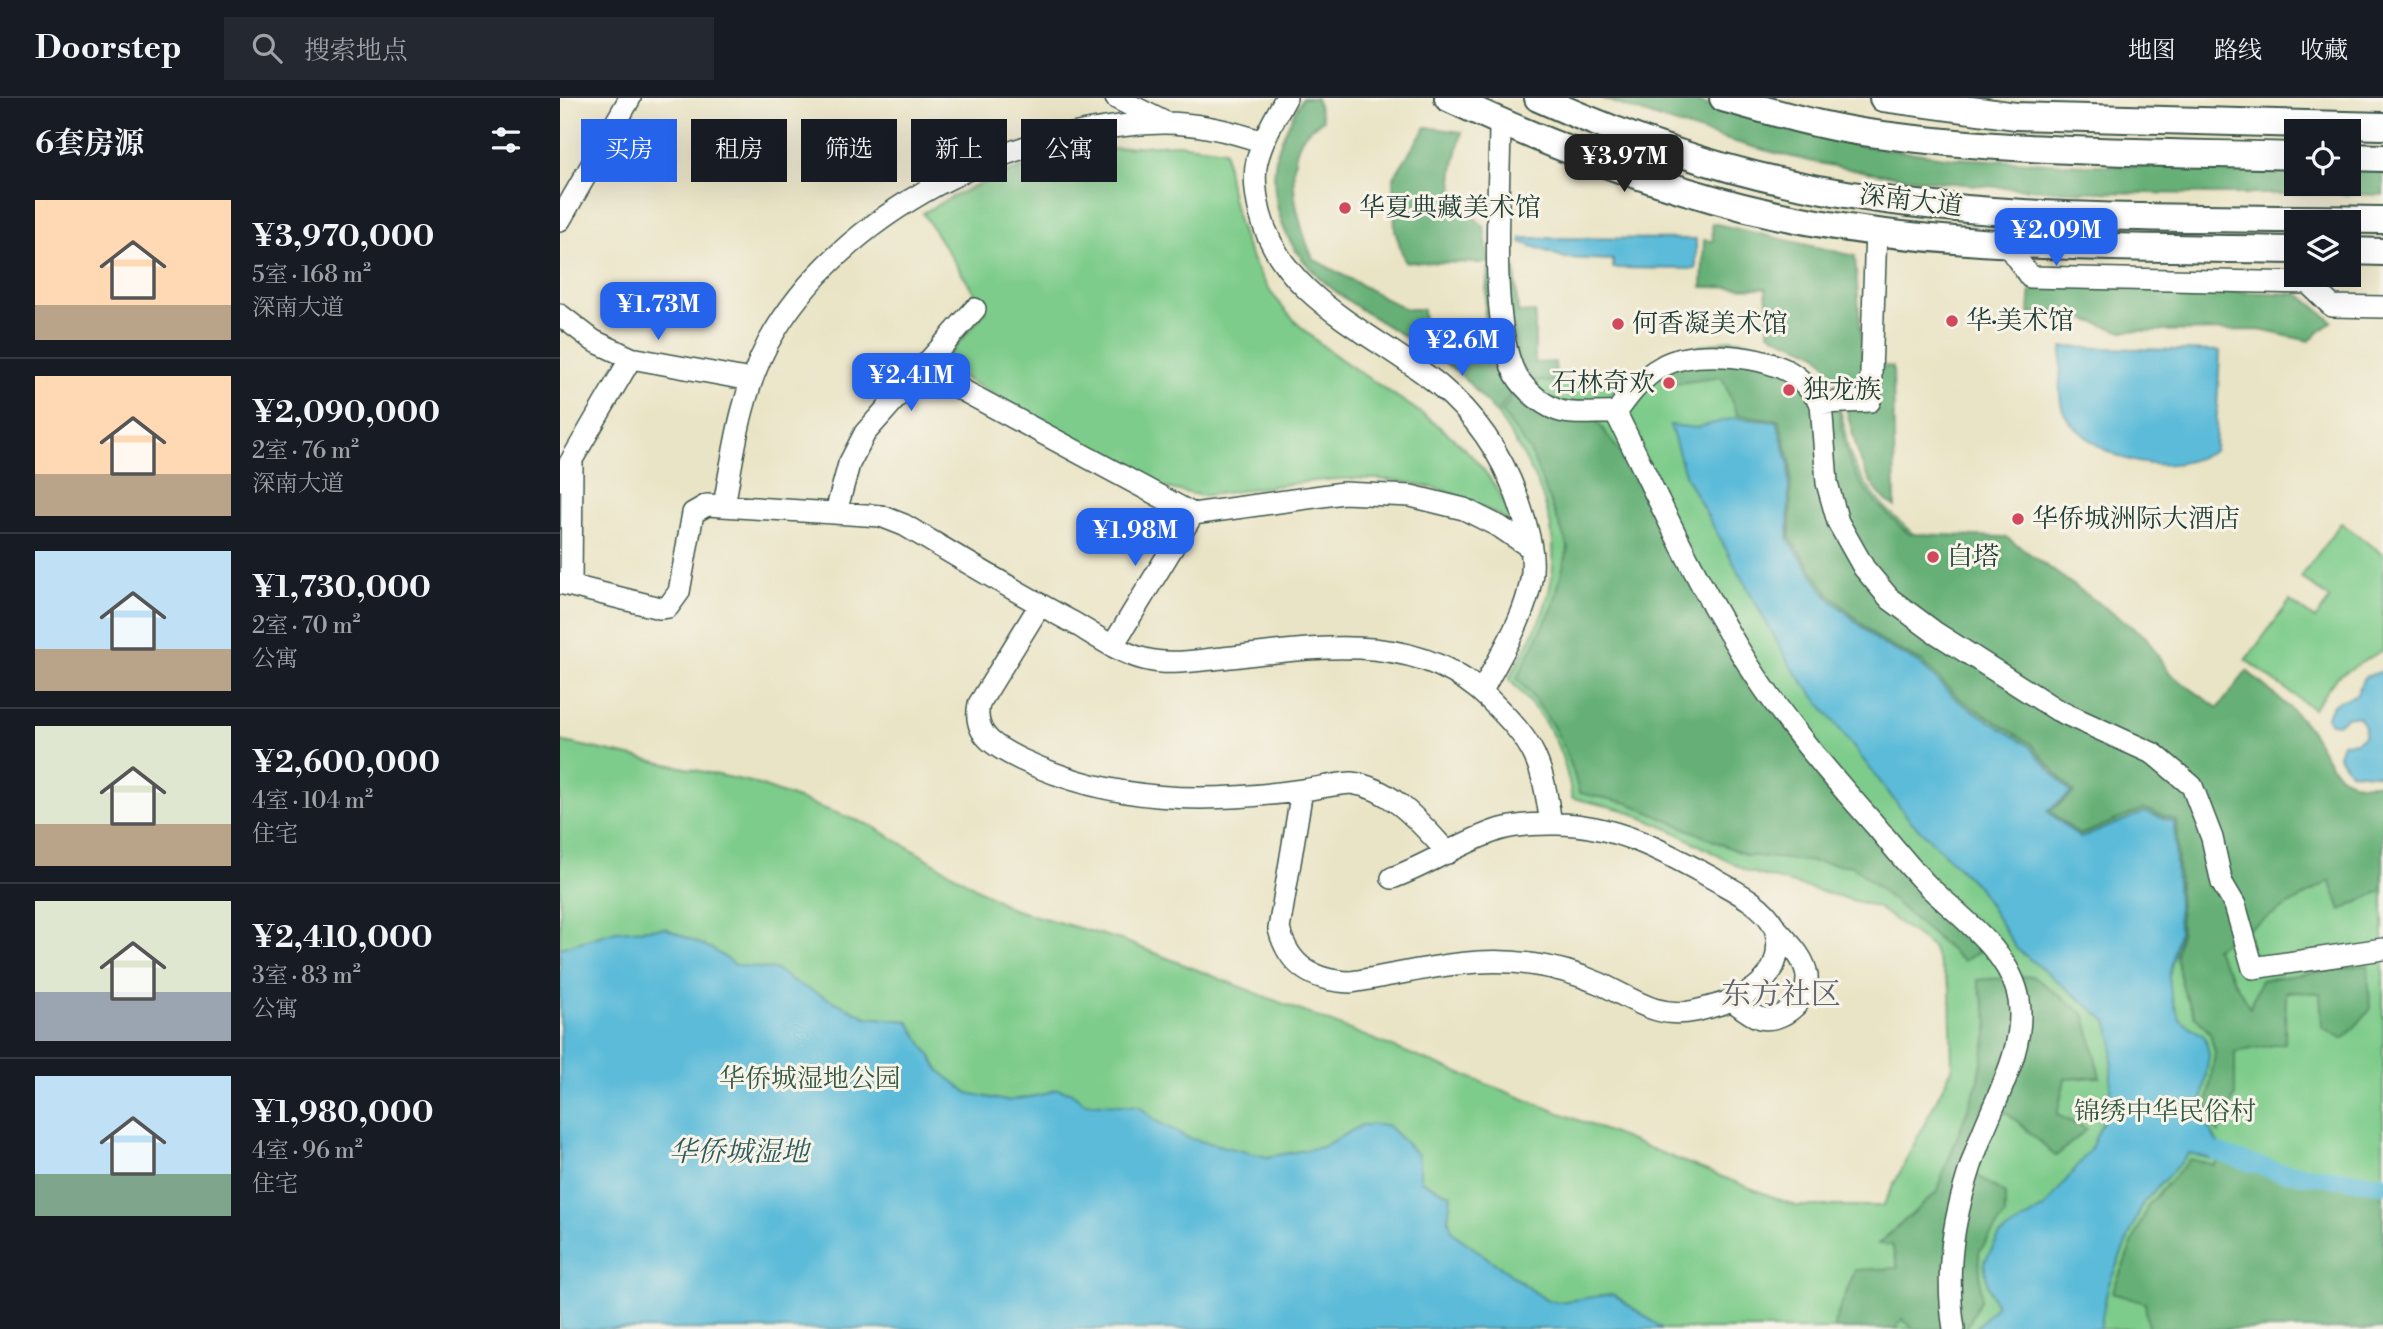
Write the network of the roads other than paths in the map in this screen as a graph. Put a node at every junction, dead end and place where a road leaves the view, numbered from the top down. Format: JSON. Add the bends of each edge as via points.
{"nodes":[{"id":1,"x":630,"y":98,"type":"edge"},
{"id":2,"x":1116,"y":98,"type":"edge"},
{"id":3,"x":1286,"y":98,"type":"edge"},
{"id":4,"x":1448,"y":98,"type":"edge"},
{"id":5,"x":1538,"y":98,"type":"edge"},
{"id":6,"x":1723,"y":98,"type":"edge"},
{"id":7,"x":1757,"y":98,"type":"edge"},
{"id":8,"x":1883,"y":98,"type":"edge"},
{"id":9,"x":1791,"y":118,"type":"junction"},
{"id":10,"x":1500,"y":122,"type":"junction"},
{"id":11,"x":1167,"y":123,"type":"junction"},
{"id":12,"x":2383,"y":126,"type":"edge"},
{"id":13,"x":1263,"y":142,"type":"junction"},
{"id":14,"x":1683,"y":155,"type":"junction"},
{"id":15,"x":2284,"y":156,"type":"edge"},
{"id":16,"x":2361,"y":157,"type":"edge"},
{"id":17,"x":2383,"y":158,"type":"edge"},
{"id":18,"x":560,"y":220,"type":"edge"},
{"id":19,"x":2383,"y":220,"type":"edge"},
{"id":20,"x":1821,"y":223,"type":"junction"},
{"id":21,"x":1876,"y":231,"type":"junction"},
{"id":22,"x":2006,"y":243,"type":"junction"},
{"id":23,"x":2284,"y":250,"type":"edge"},
{"id":24,"x":2361,"y":251,"type":"edge"},
{"id":25,"x":2383,"y":252,"type":"edge"},
{"id":26,"x":2383,"y":307,"type":"edge"},
{"id":27,"x":975,"y":309,"type":"dead end"},
{"id":28,"x":560,"y":315,"type":"edge"},
{"id":29,"x":631,"y":358,"type":"junction"},
{"id":30,"x":923,"y":369,"type":"junction"},
{"id":31,"x":751,"y":380,"type":"junction"},
{"id":32,"x":1821,"y":403,"type":"junction"},
{"id":33,"x":1616,"y":413,"type":"junction"},
{"id":34,"x":572,"y":459,"type":"junction"},
{"id":35,"x":560,"y":480,"type":"edge"},
{"id":36,"x":724,"y":506,"type":"junction"},
{"id":37,"x":836,"y":512,"type":"junction"},
{"id":38,"x":1193,"y":514,"type":"junction"},
{"id":39,"x":1531,"y":548,"type":"junction"},
{"id":40,"x":565,"y":584,"type":"edge"},
{"id":41,"x":1040,"y":605,"type":"junction"},
{"id":42,"x":1113,"y":645,"type":"junction"},
{"id":43,"x":1482,"y":691,"type":"junction"},
{"id":44,"x":1302,"y":790,"type":"junction"},
{"id":45,"x":1551,"y":824,"type":"junction"},
{"id":46,"x":1448,"y":853,"type":"junction"},
{"id":47,"x":1392,"y":878,"type":"dead end"},
{"id":48,"x":1773,"y":924,"type":"junction"},
{"id":49,"x":2383,"y":949,"type":"edge"},
{"id":50,"x":1732,"y":1000,"type":"junction"},
{"id":51,"x":1954,"y":1329,"type":"edge"}],
"edges":[{"from":1,"to":18,"type":"street"},
{"from":2,"to":11,"type":"street"},
{"from":3,"to":13,"type":"street"},
{"from":4,"to":10,"type":"main road"},
{"from":5,"to":14,"type":"main road","name":"深南大道"},
{"from":6,"to":9,"type":"main road"},
{"from":7,"to":9,"type":"main road"},
{"from":8,"to":12,"type":"main road","via":[[2016,116]]},
{"from":9,"to":15,"type":"main road","via":[[1860,132],[2005,148]]},
{"from":10,"to":20,"type":"main road","via":[[1684,190]]},
{"from":10,"to":33,"type":"street","via":[[1501,306],[1513,369],[1528,391],[1558,410]]},
{"from":11,"to":13,"type":"street","via":[[1205,126]]},
{"from":11,"to":31,"type":"street","via":[[1099,129],[1021,148],[959,174],[914,200],[858,237],[824,268],[783,319]]},
{"from":13,"to":39,"type":"street","via":[[1255,183],[1272,249],[1287,270],[1331,310],[1439,385],[1465,409],[1496,450],[1510,478]]},
{"from":14,"to":19,"type":"main road","name":"深南大道","via":[[1799,186],[1939,207]]},
{"from":14,"to":20,"type":"main road"},
{"from":16,"to":17,"type":"main road"},
{"from":20,"to":21,"type":"main road"},
{"from":21,"to":22,"type":"main road"},
{"from":21,"to":32,"type":"street","via":[[1870,401]]},
{"from":22,"to":23,"type":"main road"},
{"from":22,"to":26,"type":"street","via":[[2031,277],[2308,284],[2332,306]]},
{"from":24,"to":25,"type":"main road"},
{"from":27,"to":30,"type":"street"},
{"from":28,"to":29,"type":"street","via":[[594,341]]},
{"from":29,"to":31,"type":"street"},
{"from":29,"to":34,"type":"street"},
{"from":30,"to":37,"type":"street","via":[[856,449]]},
{"from":30,"to":38,"type":"street"},
{"from":31,"to":36,"type":"street"},
{"from":32,"to":33,"type":"street","via":[[1788,371],[1749,357],[1708,355],[1662,366],[1634,389]]},
{"from":32,"to":49,"type":"street","via":[[1827,483],[1838,522],[1864,568],[1891,599],[1933,631],[2057,710],[2154,754],[2192,786],[2253,968]]},
{"from":33,"to":51,"type":"street","via":[[1702,587],[1742,656],[1816,759],[1926,884],[1990,945],[2019,998],[2019,1024],[2003,1089],[1962,1193],[1948,1266]]},
{"from":34,"to":35,"type":"street"},
{"from":34,"to":40,"type":"street"},
{"from":36,"to":37,"type":"street"},
{"from":36,"to":40,"type":"street","via":[[699,507],[693,513],[679,592],[668,607]]},
{"from":37,"to":41,"type":"street","via":[[893,520]]},
{"from":38,"to":39,"type":"street","via":[[1343,493],[1411,496],[1464,509]]},
{"from":38,"to":42,"type":"street"},
{"from":39,"to":43,"type":"street","via":[[1533,566],[1525,603]]},
{"from":41,"to":42,"type":"street"},
{"from":41,"to":44,"type":"street","via":[[979,704],[978,728],[986,739],[1077,782],[1143,797],[1212,798]]},
{"from":42,"to":43,"type":"street","via":[[1141,659],[1167,663],[1374,647],[1425,660]]},
{"from":43,"to":45,"type":"street","via":[[1532,747],[1545,777]]},
{"from":44,"to":46,"type":"street","via":[[1351,782],[1376,789],[1404,808]]},
{"from":44,"to":50,"type":"street","via":[[1279,929],[1284,948],[1311,976],[1351,982],[1440,966],[1502,961],[1576,974],[1657,1013],[1692,1012]]},
{"from":45,"to":46,"type":"street","via":[[1499,830]]},
{"from":45,"to":48,"type":"street","via":[[1616,832],[1659,848],[1753,903]]},
{"from":46,"to":47,"type":"street"},
{"from":48,"to":50,"type":"street","via":[[1778,950],[1770,972],[1761,984]]},
{"from":48,"to":50,"type":"street","via":[[1805,967],[1801,999],[1773,1019],[1754,1016]]}]}
